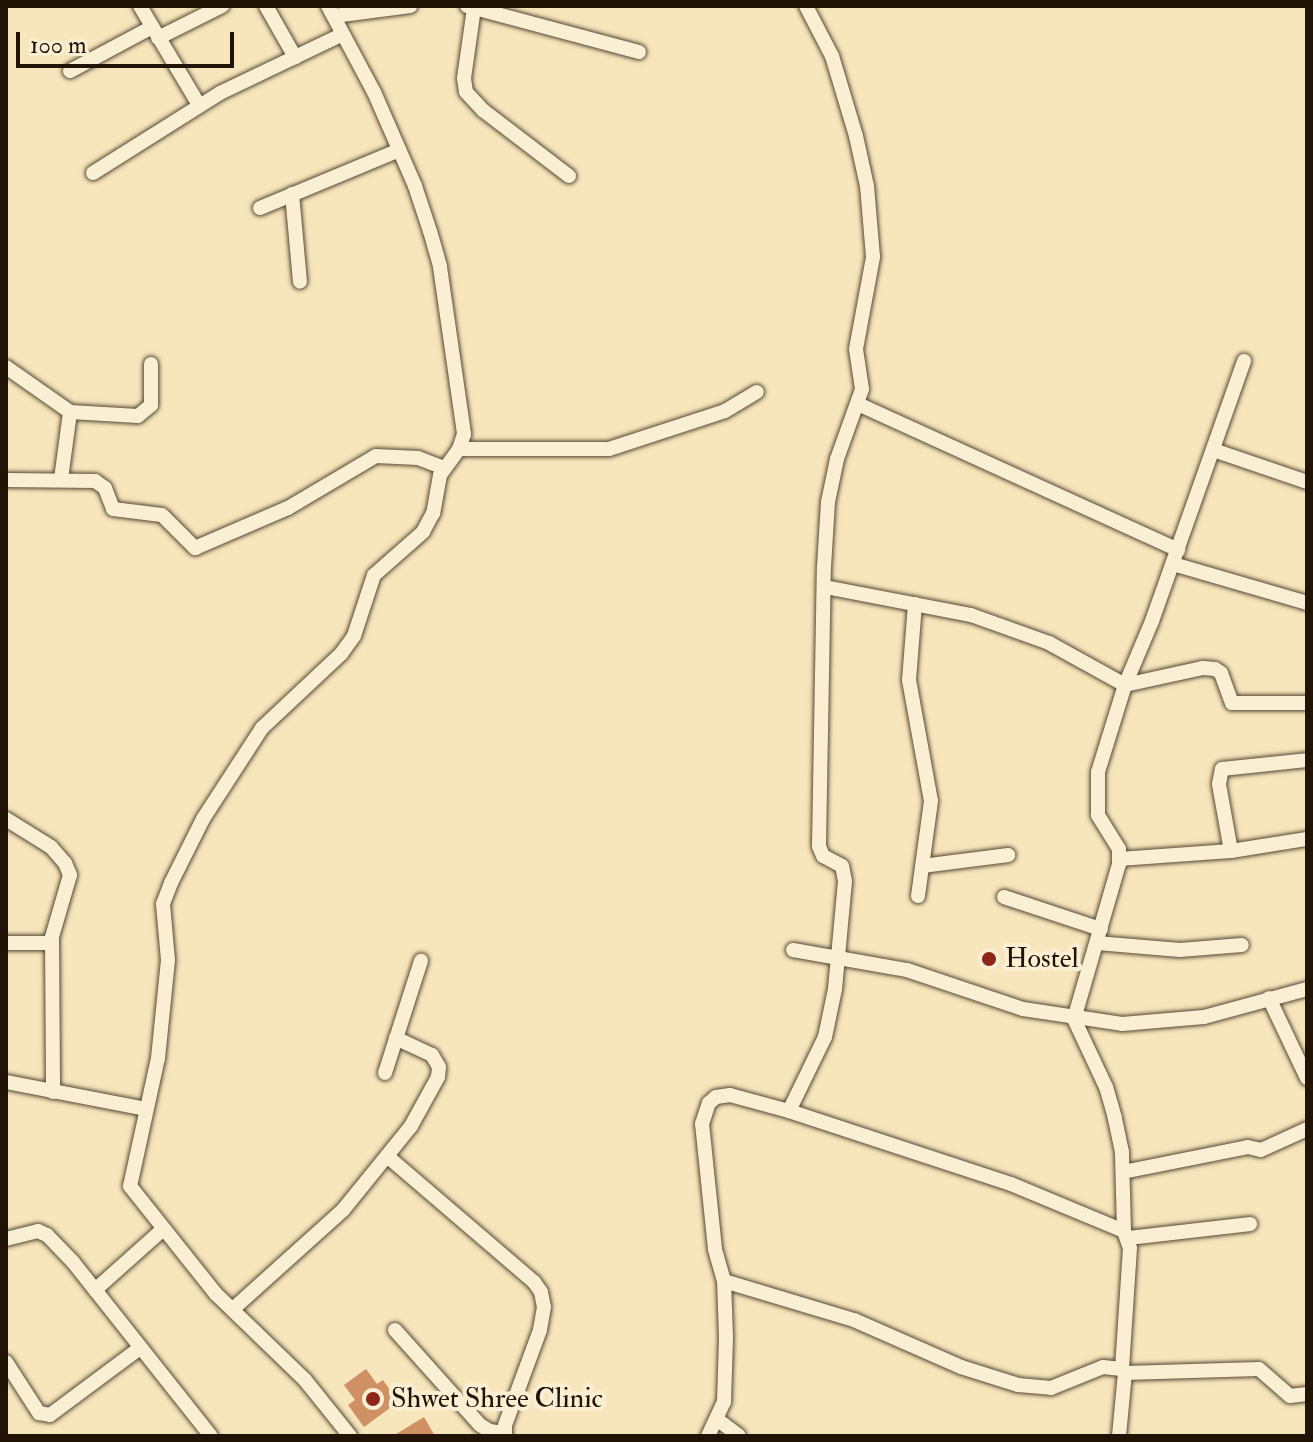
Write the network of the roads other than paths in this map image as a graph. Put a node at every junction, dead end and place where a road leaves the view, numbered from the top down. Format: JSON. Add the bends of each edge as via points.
{"nodes":[{"id":1,"x":140,"y":6,"type":"edge"},
{"id":2,"x":222,"y":6,"type":"edge"},
{"id":3,"x":266,"y":6,"type":"edge"},
{"id":4,"x":410,"y":6,"type":"edge"},
{"id":5,"x":806,"y":6,"type":"edge"},
{"id":6,"x":471,"y":7,"type":"edge"},
{"id":7,"x":331,"y":11,"type":"edge"},
{"id":8,"x":155,"y":32,"type":"junction"},
{"id":9,"x":343,"y":34,"type":"junction"},
{"id":10,"x":639,"y":52,"type":"dead end"},
{"id":11,"x":295,"y":57,"type":"junction"},
{"id":12,"x":70,"y":71,"type":"dead end"},
{"id":13,"x":199,"y":105,"type":"junction"},
{"id":14,"x":399,"y":150,"type":"junction"},
{"id":15,"x":93,"y":173,"type":"dead end"},
{"id":16,"x":569,"y":176,"type":"dead end"},
{"id":17,"x":292,"y":194,"type":"junction"},
{"id":18,"x":260,"y":208,"type":"dead end"},
{"id":19,"x":300,"y":282,"type":"dead end"},
{"id":20,"x":1244,"y":361,"type":"dead end"},
{"id":21,"x":151,"y":364,"type":"dead end"},
{"id":22,"x":6,"y":367,"type":"edge"},
{"id":23,"x":757,"y":392,"type":"dead end"},
{"id":24,"x":858,"y":404,"type":"junction"},
{"id":25,"x":70,"y":412,"type":"junction"},
{"id":26,"x":459,"y":449,"type":"junction"},
{"id":27,"x":1213,"y":450,"type":"junction"},
{"id":28,"x":444,"y":468,"type":"junction"},
{"id":29,"x":61,"y":479,"type":"junction"},
{"id":30,"x":6,"y":480,"type":"edge"},
{"id":31,"x":1307,"y":482,"type":"edge"},
{"id":32,"x":1175,"y":557,"type":"junction"},
{"id":33,"x":825,"y":587,"type":"junction"},
{"id":34,"x":1307,"y":603,"type":"edge"},
{"id":35,"x":915,"y":604,"type":"junction"},
{"id":36,"x":1125,"y":685,"type":"junction"},
{"id":37,"x":1307,"y":703,"type":"edge"},
{"id":38,"x":1307,"y":760,"type":"edge"},
{"id":39,"x":6,"y":819,"type":"edge"},
{"id":40,"x":1307,"y":839,"type":"edge"},
{"id":41,"x":1231,"y":851,"type":"junction"},
{"id":42,"x":1008,"y":855,"type":"dead end"},
{"id":43,"x":1119,"y":859,"type":"junction"},
{"id":44,"x":922,"y":866,"type":"junction"},
{"id":45,"x":918,"y":896,"type":"dead end"},
{"id":46,"x":1004,"y":897,"type":"dead end"},
{"id":47,"x":1099,"y":936,"type":"junction"},
{"id":48,"x":6,"y":943,"type":"edge"},
{"id":49,"x":52,"y":943,"type":"junction"},
{"id":50,"x":1242,"y":945,"type":"dead end"},
{"id":51,"x":793,"y":950,"type":"dead end"},
{"id":52,"x":837,"y":956,"type":"junction"},
{"id":53,"x":421,"y":961,"type":"dead end"},
{"id":54,"x":1307,"y":989,"type":"edge"},
{"id":55,"x":1269,"y":998,"type":"junction"},
{"id":56,"x":1074,"y":1019,"type":"junction"},
{"id":57,"x":396,"y":1038,"type":"junction"},
{"id":58,"x":385,"y":1073,"type":"dead end"},
{"id":59,"x":1307,"y":1078,"type":"edge"},
{"id":60,"x":6,"y":1082,"type":"edge"},
{"id":61,"x":53,"y":1092,"type":"junction"},
{"id":62,"x":146,"y":1109,"type":"junction"},
{"id":63,"x":789,"y":1111,"type":"junction"},
{"id":64,"x":1307,"y":1129,"type":"edge"},
{"id":65,"x":387,"y":1156,"type":"junction"},
{"id":66,"x":1123,"y":1172,"type":"junction"},
{"id":67,"x":1250,"y":1224,"type":"dead end"},
{"id":68,"x":162,"y":1230,"type":"junction"},
{"id":69,"x":1127,"y":1235,"type":"junction"},
{"id":70,"x":6,"y":1239,"type":"edge"},
{"id":71,"x":724,"y":1281,"type":"junction"},
{"id":72,"x":95,"y":1290,"type":"junction"},
{"id":73,"x":233,"y":1309,"type":"junction"},
{"id":74,"x":395,"y":1330,"type":"dead end"},
{"id":75,"x":140,"y":1348,"type":"junction"},
{"id":76,"x":6,"y":1362,"type":"edge"},
{"id":77,"x":1123,"y":1371,"type":"junction"},
{"id":78,"x":1307,"y":1394,"type":"edge"},
{"id":79,"x":718,"y":1420,"type":"junction"},
{"id":80,"x":504,"y":1434,"type":"edge"},
{"id":81,"x":211,"y":1436,"type":"edge"},
{"id":82,"x":350,"y":1436,"type":"edge"},
{"id":83,"x":708,"y":1436,"type":"edge"},
{"id":84,"x":739,"y":1436,"type":"edge"},
{"id":85,"x":1119,"y":1436,"type":"edge"}],
"edges":[{"from":1,"to":8,"type":"street"},
{"from":2,"to":8,"type":"street"},
{"from":3,"to":11,"type":"street"},
{"from":4,"to":7,"type":"street"},
{"from":5,"to":24,"type":"street","via":[[841,80],[872,228],[872,277],[856,349],[862,389]]},
{"from":6,"to":10,"type":"street"},
{"from":6,"to":16,"type":"street","via":[[466,92]]},
{"from":7,"to":9,"type":"street"},
{"from":8,"to":12,"type":"street"},
{"from":8,"to":13,"type":"street"},
{"from":9,"to":11,"type":"street"},
{"from":9,"to":14,"type":"street"},
{"from":11,"to":13,"type":"street"},
{"from":13,"to":15,"type":"street"},
{"from":14,"to":17,"type":"street"},
{"from":14,"to":26,"type":"street","via":[[440,267],[464,423]]},
{"from":17,"to":18,"type":"street"},
{"from":17,"to":19,"type":"street"},
{"from":20,"to":27,"type":"street"},
{"from":21,"to":25,"type":"street","via":[[151,405],[144,414]]},
{"from":22,"to":25,"type":"street"},
{"from":23,"to":26,"type":"street","via":[[725,411],[609,449]]},
{"from":24,"to":32,"type":"street"},
{"from":24,"to":33,"type":"street","via":[[828,502]]},
{"from":25,"to":29,"type":"street"},
{"from":26,"to":28,"type":"street"},
{"from":27,"to":31,"type":"street"},
{"from":27,"to":32,"type":"street"},
{"from":28,"to":29,"type":"street","via":[[418,458],[376,456],[328,487],[203,547],[188,543],[162,515],[113,509],[101,484]]},
{"from":28,"to":62,"type":"street","via":[[423,532],[374,575],[354,636],[341,654],[262,728],[203,819],[171,883],[163,904],[168,960],[158,1058]]},
{"from":29,"to":30,"type":"street"},
{"from":32,"to":34,"type":"street"},
{"from":32,"to":36,"type":"street"},
{"from":33,"to":35,"type":"street"},
{"from":33,"to":52,"type":"street","via":[[819,846],[823,856],[844,869]]},
{"from":35,"to":36,"type":"street","via":[[971,615],[1049,643]]},
{"from":35,"to":44,"type":"street","via":[[909,680],[931,788]]},
{"from":36,"to":37,"type":"street","via":[[1215,669],[1232,703]]},
{"from":36,"to":43,"type":"street","via":[[1098,772],[1096,800]]},
{"from":38,"to":41,"type":"street","via":[[1222,769],[1219,784]]},
{"from":39,"to":49,"type":"street","via":[[51,847],[70,875]]},
{"from":40,"to":41,"type":"street"},
{"from":41,"to":43,"type":"street"},
{"from":42,"to":44,"type":"street"},
{"from":43,"to":47,"type":"street"},
{"from":44,"to":45,"type":"street"},
{"from":46,"to":47,"type":"street"},
{"from":47,"to":50,"type":"street","via":[[1180,950]]},
{"from":47,"to":56,"type":"street"},
{"from":48,"to":49,"type":"street"},
{"from":49,"to":61,"type":"street"},
{"from":51,"to":52,"type":"street"},
{"from":52,"to":56,"type":"street","via":[[948,981],[1023,1009]]},
{"from":52,"to":63,"type":"street","via":[[825,1037]]},
{"from":53,"to":57,"type":"street"},
{"from":54,"to":55,"type":"street"},
{"from":55,"to":56,"type":"street","via":[[1165,1022]]},
{"from":55,"to":59,"type":"street"},
{"from":56,"to":66,"type":"street","via":[[1106,1087]]},
{"from":57,"to":58,"type":"street"},
{"from":57,"to":65,"type":"street","via":[[432,1055],[439,1067],[411,1126]]},
{"from":60,"to":61,"type":"street"},
{"from":61,"to":62,"type":"street"},
{"from":62,"to":68,"type":"street","via":[[130,1186]]},
{"from":63,"to":69,"type":"street","via":[[1011,1184]]},
{"from":63,"to":71,"type":"street","via":[[730,1095],[716,1097],[704,1112],[703,1152]]},
{"from":64,"to":66,"type":"street","via":[[1261,1150],[1248,1147]]},
{"from":65,"to":73,"type":"street","via":[[343,1210]]},
{"from":65,"to":80,"type":"street","via":[[541,1292],[540,1330]]},
{"from":66,"to":69,"type":"street"},
{"from":67,"to":69,"type":"street"},
{"from":68,"to":72,"type":"street"},
{"from":68,"to":73,"type":"street"},
{"from":69,"to":77,"type":"street"},
{"from":70,"to":72,"type":"street","via":[[38,1231],[47,1235]]},
{"from":71,"to":77,"type":"street","via":[[854,1320],[961,1367],[1037,1389],[1103,1367]]},
{"from":71,"to":79,"type":"street","via":[[724,1402]]},
{"from":72,"to":75,"type":"street"},
{"from":73,"to":82,"type":"street","via":[[305,1380]]},
{"from":74,"to":80,"type":"street","via":[[480,1425]]},
{"from":75,"to":76,"type":"street","via":[[50,1415],[39,1413]]},
{"from":75,"to":81,"type":"street"},
{"from":77,"to":78,"type":"street","via":[[1259,1369],[1290,1396]]},
{"from":77,"to":85,"type":"street"},
{"from":79,"to":83,"type":"street"},
{"from":79,"to":84,"type":"street"}]}
